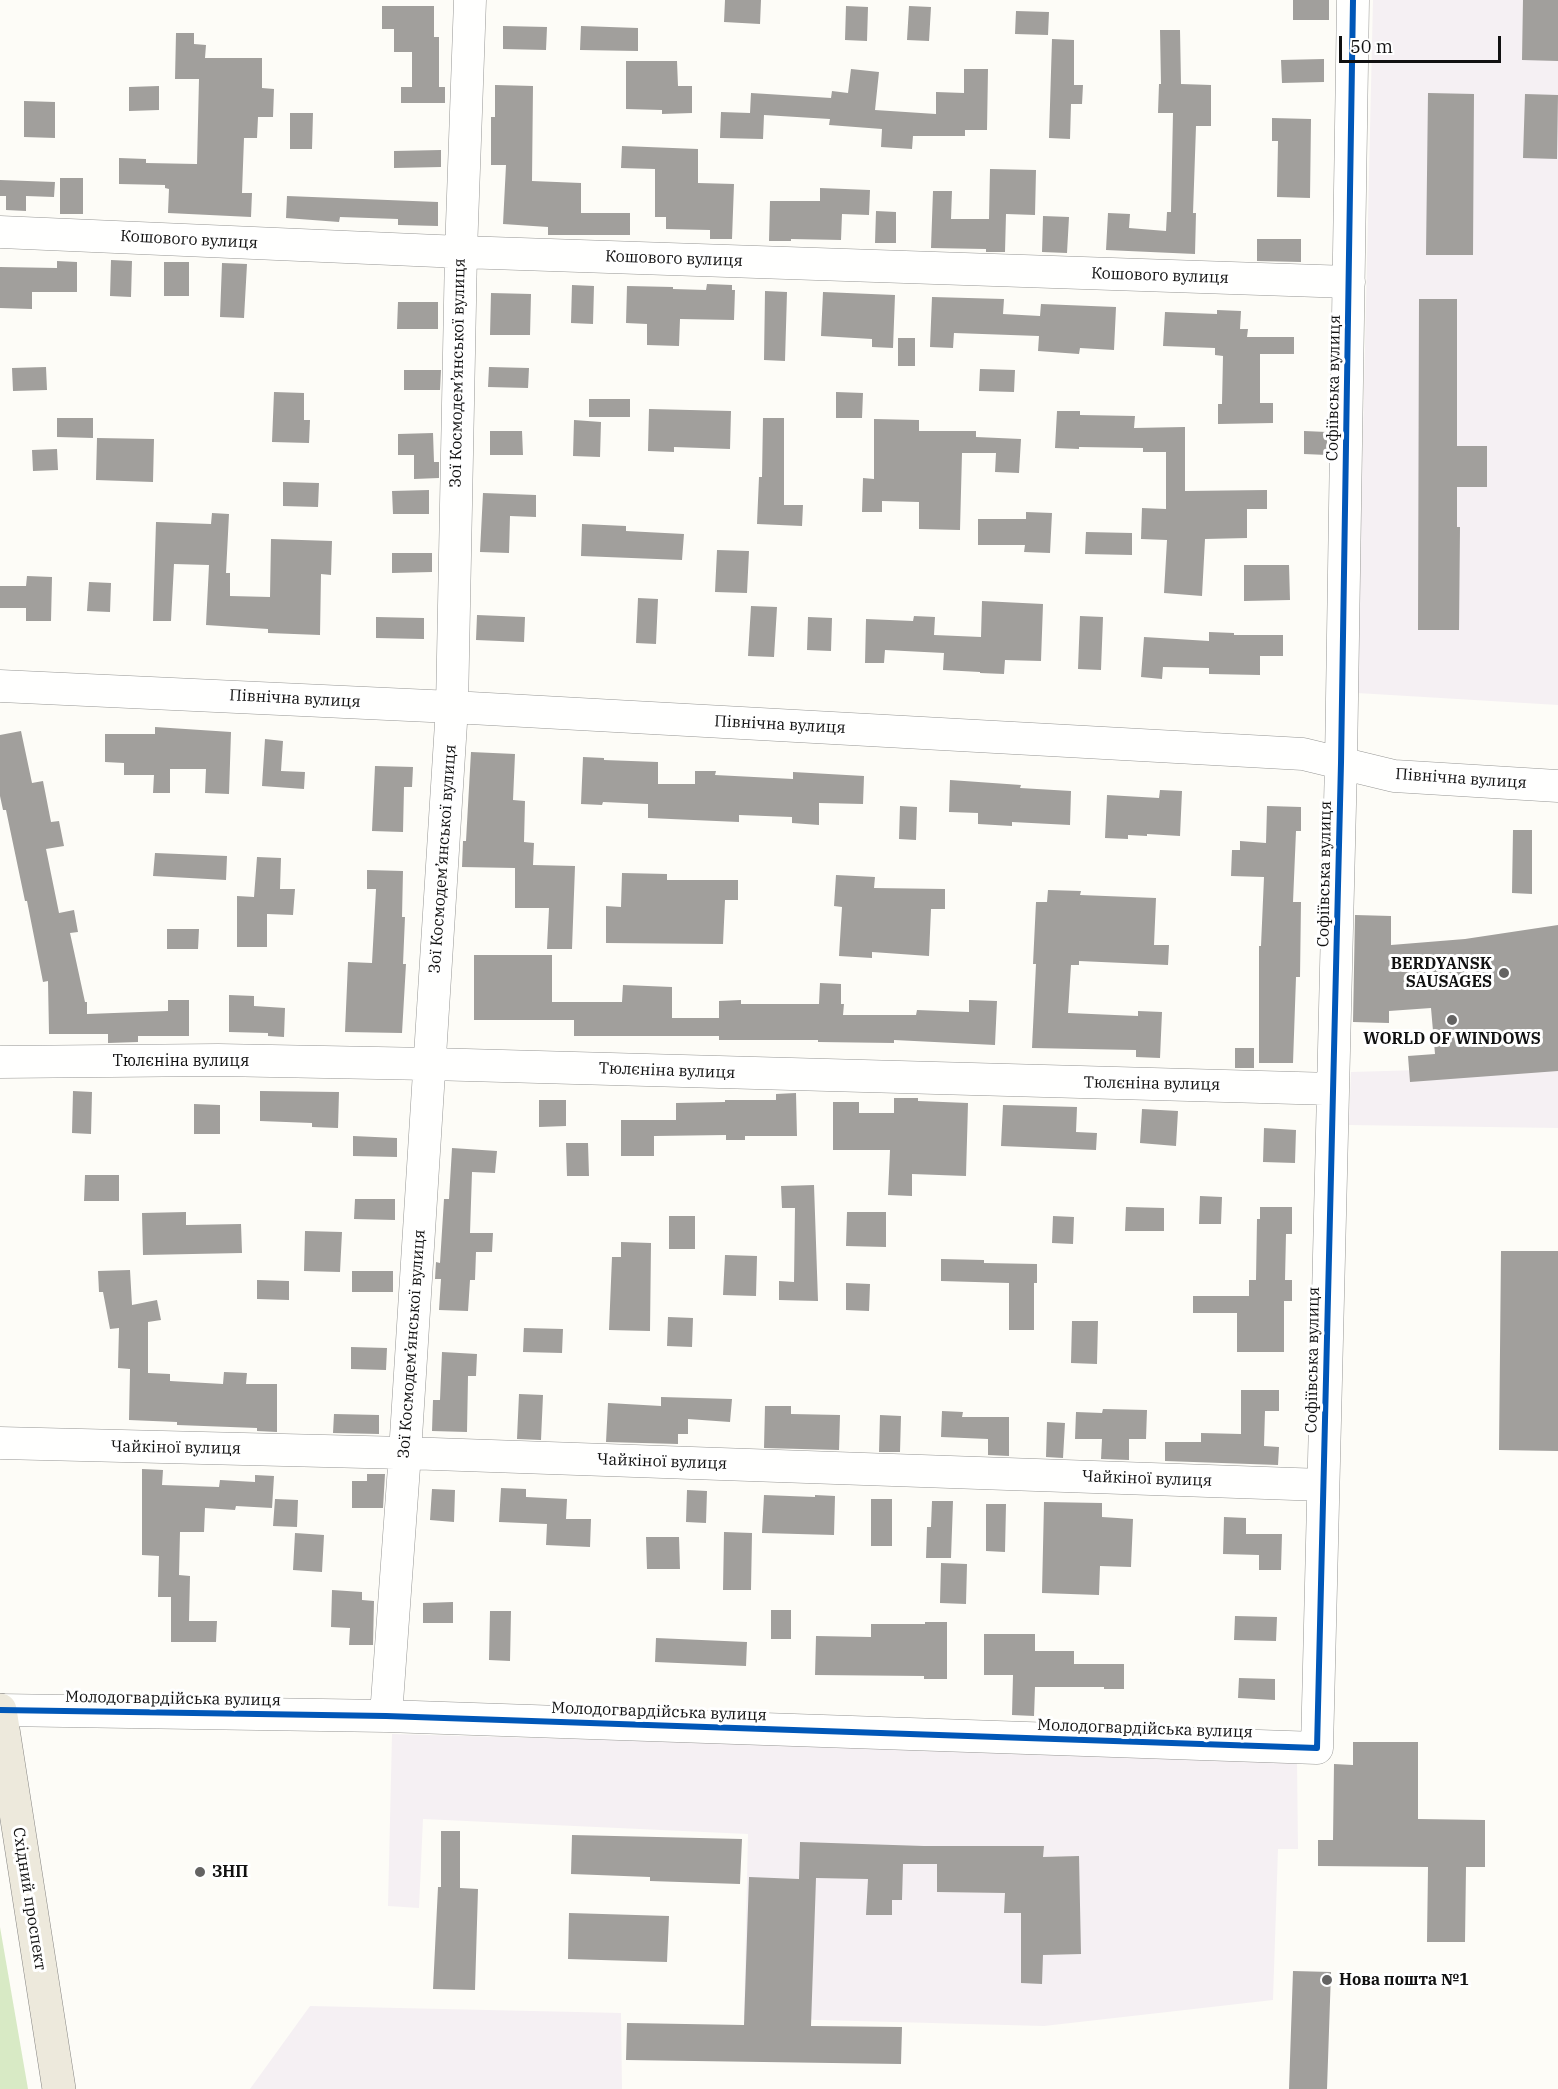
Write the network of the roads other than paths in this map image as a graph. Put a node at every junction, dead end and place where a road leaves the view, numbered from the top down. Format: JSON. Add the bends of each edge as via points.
{"nodes":[{"id":1,"x":470,"y":0,"type":"edge"},
{"id":2,"x":1353,"y":0,"type":"edge"},
{"id":3,"x":0,"y":232,"type":"edge"},
{"id":4,"x":461,"y":252,"type":"junction"},
{"id":5,"x":1349,"y":282,"type":"junction"},
{"id":6,"x":0,"y":686,"type":"edge"},
{"id":7,"x":452,"y":707,"type":"junction"},
{"id":8,"x":1341,"y":763,"type":"junction"},
{"id":9,"x":1558,"y":786,"type":"edge"},
{"id":10,"x":0,"y":1062,"type":"edge"},
{"id":11,"x":430,"y":1064,"type":"junction"},
{"id":12,"x":1333,"y":1089,"type":"junction"},
{"id":13,"x":0,"y":1443,"type":"edge"},
{"id":14,"x":405,"y":1453,"type":"junction"},
{"id":15,"x":1323,"y":1485,"type":"junction"},
{"id":16,"x":0,"y":1710,"type":"edge"},
{"id":17,"x":386,"y":1716,"type":"junction"},
{"id":18,"x":1317,"y":1748,"type":"joint"},
{"id":19,"x":59,"y":2089,"type":"edge"}],
"edges":[{"from":1,"to":4,"type":"street","name":"Зої Космодем’янської вулиця"},
{"from":2,"to":5,"type":"street","name":"Софіївська вулиця"},
{"from":3,"to":4,"type":"street","name":"Кошового вулиця"},
{"from":4,"to":5,"type":"street","name":"Кошового вулиця"},
{"from":4,"to":7,"type":"street","name":"Зої Космодем’янської вулиця"},
{"from":5,"to":8,"type":"street","name":"Софіївська вулиця"},
{"from":6,"to":7,"type":"street","name":"Північна вулиця"},
{"from":7,"to":8,"type":"street","name":"Північна вулиця","via":[[1303,754]]},
{"from":7,"to":11,"type":"street","name":"Зої Космодем’янської вулиця"},
{"from":8,"to":9,"type":"street","name":"Північна вулиця","via":[[1394,776]]},
{"from":8,"to":12,"type":"street","name":"Софіївська вулиця"},
{"from":10,"to":11,"type":"street","name":"Тюлєніна вулиця","via":[[218,1060]]},
{"from":11,"to":12,"type":"street","name":"Тюлєніна вулиця"},
{"from":11,"to":14,"type":"street","name":"Зої Космодем’янської вулиця"},
{"from":12,"to":15,"type":"street","name":"Софіївська вулиця"},
{"from":13,"to":14,"type":"street","name":"Чайкіної вулиця"},
{"from":14,"to":15,"type":"street","name":"Чайкіної вулиця"},
{"from":14,"to":17,"type":"street","name":"Зої Космодем’янської вулиця"},
{"from":15,"to":18,"type":"street","name":"Софіївська вулиця"},
{"from":16,"to":17,"type":"street","name":"Молодогвардійська вулиця"},
{"from":16,"to":19,"type":"main road","name":"Східний проспект"},
{"from":17,"to":18,"type":"street","name":"Молодогвардійська вулиця"}]}
